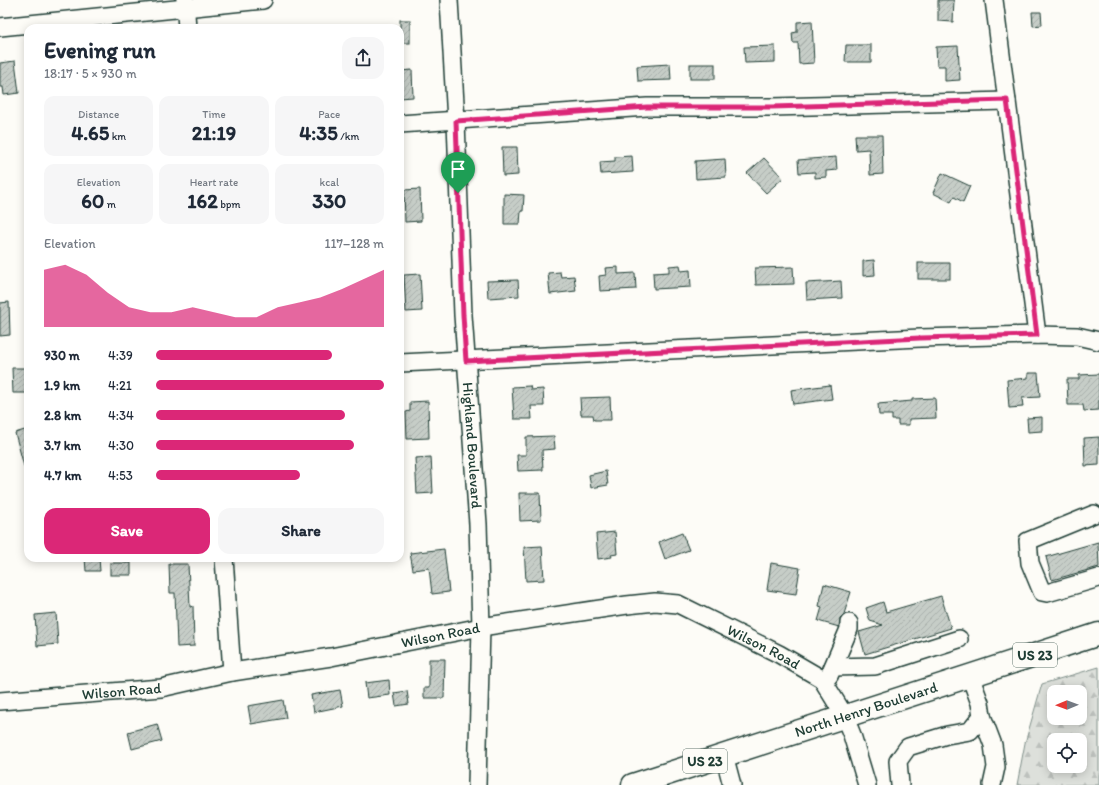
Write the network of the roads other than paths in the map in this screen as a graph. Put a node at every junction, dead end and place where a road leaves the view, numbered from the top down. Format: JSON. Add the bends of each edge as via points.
{"nodes":[{"id":1,"x":263,"y":0,"type":"edge"},
{"id":2,"x":449,"y":0,"type":"edge"},
{"id":3,"x":994,"y":0,"type":"edge"},
{"id":4,"x":185,"y":4,"type":"edge"},
{"id":5,"x":24,"y":24,"type":"edge"},
{"id":6,"x":24,"y":24,"type":"edge"},
{"id":7,"x":187,"y":24,"type":"edge"},
{"id":8,"x":0,"y":27,"type":"edge"},
{"id":9,"x":1007,"y":100,"type":"junction"},
{"id":10,"x":456,"y":121,"type":"junction"},
{"id":11,"x":404,"y":124,"type":"edge"},
{"id":12,"x":1037,"y":335,"type":"junction"},
{"id":13,"x":1099,"y":340,"type":"edge"},
{"id":14,"x":466,"y":361,"type":"junction"},
{"id":15,"x":404,"y":364,"type":"edge"},
{"id":16,"x":1094,"y":514,"type":"dead end"},
{"id":17,"x":224,"y":562,"type":"edge"},
{"id":18,"x":1099,"y":578,"type":"edge"},
{"id":19,"x":849,"y":623,"type":"dead end"},
{"id":20,"x":481,"y":627,"type":"junction"},
{"id":21,"x":1099,"y":634,"type":"edge"},
{"id":22,"x":959,"y":639,"type":"dead end"},
{"id":23,"x":833,"y":667,"type":"junction"},
{"id":24,"x":232,"y":672,"type":"junction"},
{"id":25,"x":970,"y":676,"type":"junction"},
{"id":26,"x":826,"y":685,"type":"junction"},
{"id":27,"x":0,"y":701,"type":"edge"},
{"id":28,"x":844,"y":715,"type":"junction"},
{"id":29,"x":982,"y":716,"type":"junction"},
{"id":30,"x":724,"y":755,"type":"junction"},
{"id":31,"x":477,"y":785,"type":"edge"},
{"id":32,"x":633,"y":785,"type":"edge"},
{"id":33,"x":732,"y":785,"type":"edge"},
{"id":34,"x":867,"y":785,"type":"edge"},
{"id":35,"x":900,"y":785,"type":"edge"},
{"id":36,"x":992,"y":785,"type":"edge"}],
"edges":[{"from":1,"to":4,"type":"street"},
{"from":2,"to":10,"type":"street","name":"Highland Boulevard"},
{"from":3,"to":9,"type":"street"},
{"from":4,"to":6,"type":"street"},
{"from":4,"to":7,"type":"street"},
{"from":5,"to":8,"type":"street"},
{"from":9,"to":10,"type":"street","via":[[772,107],[647,107]]},
{"from":9,"to":12,"type":"street"},
{"from":10,"to":11,"type":"street"},
{"from":10,"to":14,"type":"street","name":"Highland Boulevard"},
{"from":12,"to":13,"type":"street","via":[[1078,336]]},
{"from":12,"to":14,"type":"street","via":[[920,338]]},
{"from":14,"to":15,"type":"street"},
{"from":14,"to":20,"type":"street","name":"Highland Boulevard","via":[[478,524]]},
{"from":16,"to":18,"type":"street","via":[[1028,541],[1030,563],[1042,592],[1047,593]]},
{"from":17,"to":24,"type":"street"},
{"from":19,"to":23,"type":"street","via":[[849,629]]},
{"from":20,"to":24,"type":"street","name":"Wilson Road","via":[[331,657]]},
{"from":20,"to":26,"type":"street","name":"Wilson Road","via":[[628,605],[655,602],[678,604],[779,654],[822,679]]},
{"from":20,"to":31,"type":"street","name":"Highland Boulevard"},
{"from":21,"to":25,"type":"main road","name":"North Henry Boulevard","number":"US 23"},
{"from":22,"to":23,"type":"street","via":[[875,666]]},
{"from":23,"to":26,"type":"street"},
{"from":24,"to":27,"type":"street","name":"Wilson Road","via":[[161,688]]},
{"from":25,"to":28,"type":"main road","name":"North Henry Boulevard","number":"US 23"},
{"from":25,"to":29,"type":"street"},
{"from":26,"to":28,"type":"street","name":"Wilson Road"},
{"from":28,"to":30,"type":"main road","name":"North Henry Boulevard","number":"US 23"},
{"from":28,"to":34,"type":"street","name":"Wilson Road"},
{"from":29,"to":35,"type":"street","via":[[970,731],[908,747],[898,761]]},
{"from":29,"to":36,"type":"street","via":[[993,745],[996,767]]},
{"from":30,"to":32,"type":"main road","name":"North Henry Boulevard","number":"US 23"},
{"from":30,"to":33,"type":"street"}]}
